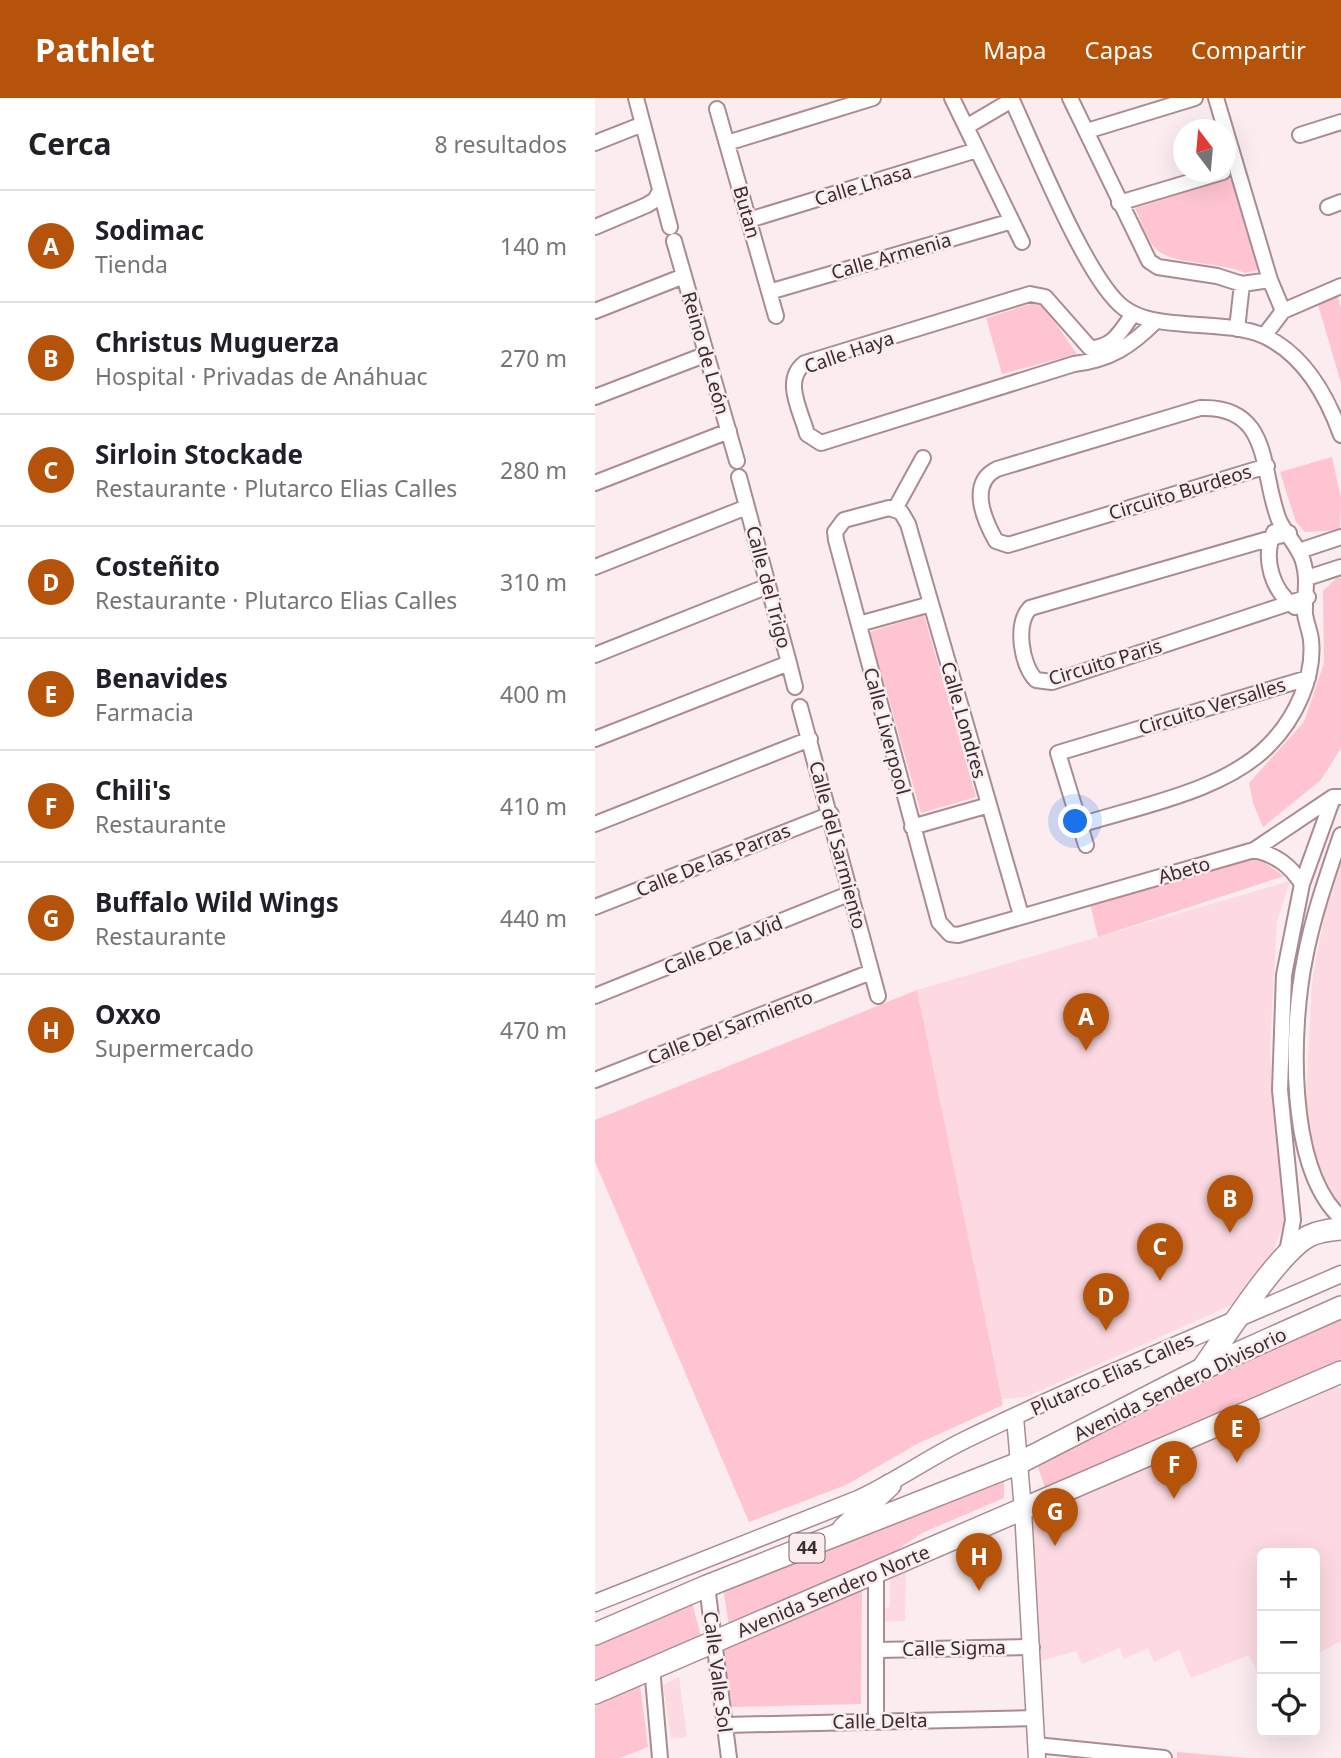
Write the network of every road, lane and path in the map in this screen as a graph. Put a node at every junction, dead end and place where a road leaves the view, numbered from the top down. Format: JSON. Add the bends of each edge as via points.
{"nodes":[{"id":1,"x":636,"y":98,"type":"edge"},
{"id":2,"x":873,"y":98,"type":"edge"},
{"id":3,"x":1070,"y":98,"type":"edge"},
{"id":4,"x":1195,"y":98,"type":"edge"},
{"id":5,"x":1216,"y":98,"type":"edge"},
{"id":6,"x":954,"y":99,"type":"edge"},
{"id":7,"x":1011,"y":99,"type":"edge"},
{"id":8,"x":717,"y":109,"type":"dead end"},
{"id":9,"x":1220,"y":119,"type":"edge"},
{"id":10,"x":1341,"y":122,"type":"edge"},
{"id":11,"x":643,"y":124,"type":"junction"},
{"id":12,"x":966,"y":127,"type":"junction"},
{"id":13,"x":1087,"y":131,"type":"junction"},
{"id":14,"x":1300,"y":135,"type":"dead end"},
{"id":15,"x":595,"y":143,"type":"edge"},
{"id":16,"x":727,"y":143,"type":"junction"},
{"id":17,"x":977,"y":150,"type":"junction"},
{"id":18,"x":1189,"y":182,"type":"edge"},
{"id":19,"x":1233,"y":182,"type":"edge"},
{"id":20,"x":660,"y":191,"type":"junction"},
{"id":21,"x":1119,"y":203,"type":"junction"},
{"id":22,"x":750,"y":220,"type":"junction"},
{"id":23,"x":1012,"y":221,"type":"junction"},
{"id":24,"x":595,"y":227,"type":"edge"},
{"id":25,"x":1022,"y":242,"type":"dead end"},
{"id":26,"x":684,"y":276,"type":"junction"},
{"id":27,"x":1270,"y":280,"type":"junction"},
{"id":28,"x":1242,"y":284,"type":"junction"},
{"id":29,"x":1341,"y":286,"type":"edge"},
{"id":30,"x":769,"y":292,"type":"junction"},
{"id":31,"x":595,"y":311,"type":"edge"},
{"id":32,"x":1283,"y":311,"type":"junction"},
{"id":33,"x":1133,"y":314,"type":"junction"},
{"id":34,"x":776,"y":316,"type":"dead end"},
{"id":35,"x":1156,"y":321,"type":"junction"},
{"id":36,"x":1237,"y":329,"type":"junction"},
{"id":37,"x":1264,"y":336,"type":"junction"},
{"id":38,"x":707,"y":354,"type":"junction"},
{"id":39,"x":595,"y":397,"type":"edge"},
{"id":40,"x":729,"y":431,"type":"junction"},
{"id":41,"x":1341,"y":435,"type":"edge"},
{"id":42,"x":923,"y":458,"type":"dead end"},
{"id":43,"x":737,"y":461,"type":"dead end"},
{"id":44,"x":1267,"y":466,"type":"junction"},
{"id":45,"x":739,"y":477,"type":"dead end"},
{"id":46,"x":595,"y":483,"type":"edge"},
{"id":47,"x":747,"y":507,"type":"junction"},
{"id":48,"x":895,"y":509,"type":"junction"},
{"id":49,"x":1280,"y":521,"type":"junction"},
{"id":50,"x":1289,"y":533,"type":"junction"},
{"id":51,"x":1272,"y":537,"type":"junction"},
{"id":52,"x":1341,"y":537,"type":"edge"},
{"id":53,"x":1299,"y":551,"type":"junction"},
{"id":54,"x":595,"y":567,"type":"edge"},
{"id":55,"x":1341,"y":567,"type":"edge"},
{"id":56,"x":1307,"y":578,"type":"junction"},
{"id":57,"x":768,"y":586,"type":"junction"},
{"id":58,"x":1308,"y":597,"type":"junction"},
{"id":59,"x":1289,"y":603,"type":"junction"},
{"id":60,"x":930,"y":604,"type":"junction"},
{"id":61,"x":1305,"y":614,"type":"junction"},
{"id":62,"x":859,"y":624,"type":"junction"},
{"id":63,"x":595,"y":655,"type":"edge"},
{"id":64,"x":789,"y":663,"type":"junction"},
{"id":65,"x":1308,"y":677,"type":"junction"},
{"id":66,"x":795,"y":687,"type":"dead end"},
{"id":67,"x":800,"y":707,"type":"dead end"},
{"id":68,"x":810,"y":738,"type":"junction"},
{"id":69,"x":595,"y":739,"type":"edge"},
{"id":70,"x":1338,"y":795,"type":"edge"},
{"id":71,"x":989,"y":805,"type":"junction"},
{"id":72,"x":831,"y":814,"type":"junction"},
{"id":73,"x":595,"y":824,"type":"edge"},
{"id":74,"x":1080,"y":825,"type":"junction"},
{"id":75,"x":912,"y":827,"type":"junction"},
{"id":76,"x":1341,"y":835,"type":"edge"},
{"id":77,"x":1086,"y":845,"type":"dead end"},
{"id":78,"x":1254,"y":850,"type":"junction"},
{"id":79,"x":1302,"y":884,"type":"junction"},
{"id":80,"x":851,"y":893,"type":"junction"},
{"id":81,"x":595,"y":907,"type":"edge"},
{"id":82,"x":1021,"y":915,"type":"junction"},
{"id":83,"x":939,"y":922,"type":"joint"},
{"id":84,"x":871,"y":971,"type":"junction"},
{"id":85,"x":595,"y":996,"type":"edge"},
{"id":86,"x":878,"y":996,"type":"dead end"},
{"id":87,"x":596,"y":1076,"type":"edge"},
{"id":88,"x":1296,"y":1087,"type":"junction"},
{"id":89,"x":1280,"y":1090,"type":"junction"},
{"id":90,"x":1341,"y":1218,"type":"edge"},
{"id":91,"x":1341,"y":1229,"type":"edge"},
{"id":92,"x":1286,"y":1255,"type":"junction"},
{"id":93,"x":1341,"y":1274,"type":"edge"},
{"id":94,"x":1341,"y":1307,"type":"edge"},
{"id":95,"x":1238,"y":1319,"type":"junction"},
{"id":96,"x":1200,"y":1370,"type":"junction"},
{"id":97,"x":1341,"y":1372,"type":"edge"},
{"id":98,"x":1015,"y":1417,"type":"junction"},
{"id":99,"x":1019,"y":1463,"type":"junction"},
{"id":100,"x":890,"y":1485,"type":"junction"},
{"id":101,"x":1023,"y":1510,"type":"junction"},
{"id":102,"x":833,"y":1539,"type":"junction"},
{"id":103,"x":876,"y":1573,"type":"junction"},
{"id":104,"x":707,"y":1586,"type":"junction"},
{"id":105,"x":595,"y":1603,"type":"edge"},
{"id":106,"x":595,"y":1634,"type":"edge"},
{"id":107,"x":715,"y":1641,"type":"junction"},
{"id":108,"x":1031,"y":1647,"type":"junction"},
{"id":109,"x":877,"y":1650,"type":"junction"},
{"id":110,"x":652,"y":1667,"type":"junction"},
{"id":111,"x":595,"y":1693,"type":"edge"},
{"id":112,"x":1035,"y":1718,"type":"junction"},
{"id":113,"x":876,"y":1721,"type":"junction"},
{"id":114,"x":725,"y":1725,"type":"junction"},
{"id":115,"x":1037,"y":1752,"type":"edge"},
{"id":116,"x":660,"y":1758,"type":"edge"},
{"id":117,"x":729,"y":1758,"type":"edge"},
{"id":118,"x":1164,"y":1758,"type":"edge"}],
"edges":[{"from":1,"to":11,"type":"street","name":"Reino de León"},
{"from":2,"to":16,"type":"street"},
{"from":3,"to":13,"type":"street"},
{"from":4,"to":13,"type":"street"},
{"from":5,"to":9,"type":"street"},
{"from":6,"to":12,"type":"street"},
{"from":7,"to":12,"type":"street"},
{"from":7,"to":33,"type":"street","via":[[1095,272],[1116,302]]},
{"from":8,"to":16,"type":"street","name":"Butan"},
{"from":10,"to":14,"type":"street"},
{"from":11,"to":15,"type":"street"},
{"from":11,"to":20,"type":"street","name":"Reino de León"},
{"from":12,"to":17,"type":"street"},
{"from":13,"to":21,"type":"street"},
{"from":16,"to":22,"type":"street","name":"Butan"},
{"from":17,"to":22,"type":"street","name":"Calle Lhasa"},
{"from":17,"to":23,"type":"street"},
{"from":18,"to":21,"type":"street"},
{"from":19,"to":27,"type":"street"},
{"from":20,"to":24,"type":"street","via":[[647,205]]},
{"from":20,"to":26,"type":"street","name":"Reino de León"},
{"from":21,"to":28,"type":"street","via":[[1144,255],[1158,267]]},
{"from":22,"to":30,"type":"street","name":"Butan"},
{"from":23,"to":25,"type":"street"},
{"from":23,"to":30,"type":"street","name":"Calle Armenia"},
{"from":26,"to":31,"type":"street","name":"Reino de León"},
{"from":26,"to":38,"type":"street","name":"Reino de León"},
{"from":27,"to":28,"type":"street"},
{"from":27,"to":32,"type":"street"},
{"from":28,"to":36,"type":"street"},
{"from":29,"to":32,"type":"street"},
{"from":30,"to":34,"type":"street","name":"Butan"},
{"from":32,"to":37,"type":"street"},
{"from":33,"to":35,"type":"street"},
{"from":33,"to":35,"type":"street","name":"Calle Haya","via":[[1115,340],[1090,348],[1045,297],[1030,295],[805,363],[792,382],[807,435],[821,443],[1105,358],[1133,343]]},
{"from":35,"to":36,"type":"street"},
{"from":36,"to":37,"type":"street"},
{"from":37,"to":41,"type":"street","via":[[1307,371],[1325,397]]},
{"from":38,"to":39,"type":"street"},
{"from":38,"to":40,"type":"street","name":"Reino de León"},
{"from":40,"to":43,"type":"street","name":"Reino de León"},
{"from":40,"to":46,"type":"street","name":"Reino de León"},
{"from":42,"to":48,"type":"street"},
{"from":44,"to":44,"type":"street","name":"Circuito Burdeos","via":[[1258,437],[1244,421],[1224,409],[1200,408],[997,469],[988,473],[979,494],[996,541],[1008,545]]},
{"from":44,"to":49,"type":"street"},
{"from":45,"to":47,"type":"street"},
{"from":47,"to":54,"type":"street","name":"Calle del Trigo"},
{"from":47,"to":57,"type":"street","name":"Calle del Trigo"},
{"from":48,"to":60,"type":"street","name":"Calle Londres","via":[[908,524]]},
{"from":48,"to":62,"type":"street","name":"Calle Liverpool","via":[[844,520],[835,532]]},
{"from":49,"to":50,"type":"street"},
{"from":49,"to":51,"type":"street"},
{"from":50,"to":51,"type":"street","name":"Circuito Paris"},
{"from":50,"to":53,"type":"street"},
{"from":51,"to":59,"type":"street","via":[[1270,566]]},
{"from":51,"to":59,"type":"street","name":"Circuito Paris","via":[[1030,608],[1021,630],[1029,669],[1036,680],[1052,682]]},
{"from":52,"to":53,"type":"street"},
{"from":53,"to":56,"type":"street"},
{"from":55,"to":56,"type":"street"},
{"from":56,"to":58,"type":"street"},
{"from":57,"to":63,"type":"street"},
{"from":57,"to":64,"type":"street","name":"Calle del Trigo"},
{"from":58,"to":59,"type":"street","name":"Circuito Paris"},
{"from":58,"to":61,"type":"street"},
{"from":59,"to":61,"type":"street"},
{"from":60,"to":62,"type":"street"},
{"from":60,"to":71,"type":"street","name":"Calle Londres"},
{"from":61,"to":65,"type":"street","via":[[1311,639]]},
{"from":62,"to":75,"type":"street","name":"Calle Liverpool"},
{"from":64,"to":66,"type":"street"},
{"from":64,"to":69,"type":"street","name":"Calle del Trigo"},
{"from":65,"to":74,"type":"street","name":"Circuito Versalles","via":[[1284,728],[1236,771]]},
{"from":65,"to":74,"type":"street","name":"Circuito Versalles","via":[[1059,752],[1056,757]]},
{"from":67,"to":68,"type":"street"},
{"from":68,"to":72,"type":"street","name":"Calle del Sarmiento"},
{"from":68,"to":73,"type":"street","name":"Calle del Sarmiento"},
{"from":70,"to":78,"type":"street","name":"Abeto"},
{"from":70,"to":79,"type":"street"},
{"from":71,"to":75,"type":"street"},
{"from":71,"to":82,"type":"street","name":"Calle Londres"},
{"from":72,"to":80,"type":"street","name":"Calle del Sarmiento"},
{"from":72,"to":81,"type":"street","name":"Calle De las Parras"},
{"from":74,"to":77,"type":"street"},
{"from":75,"to":83,"type":"street","name":"Calle Liverpool"},
{"from":76,"to":88,"type":"street","via":[[1304,962]]},
{"from":78,"to":79,"type":"street","via":[[1280,860]]},
{"from":78,"to":82,"type":"street","name":"Abeto"},
{"from":79,"to":89,"type":"street","via":[[1284,975]]},
{"from":80,"to":84,"type":"street","name":"Calle del Sarmiento"},
{"from":80,"to":85,"type":"street","name":"Calle De la Vid"},
{"from":82,"to":83,"type":"street","name":"Abeto","via":[[958,935],[947,932]]},
{"from":84,"to":86,"type":"street","name":"Calle del Sarmiento"},
{"from":84,"to":87,"type":"street","name":"Calle Del Sarmiento"},
{"from":88,"to":89,"type":"street"},
{"from":88,"to":90,"type":"street","via":[[1311,1174],[1323,1199]]},
{"from":89,"to":92,"type":"street","via":[[1292,1188],[1291,1239]]},
{"from":91,"to":92,"type":"main road","via":[[1307,1237]]},
{"from":92,"to":95,"type":"main road"},
{"from":93,"to":95,"type":"street","name":"Plutarco Elias Calles"},
{"from":94,"to":96,"type":"main road","name":"Avenida Sendero Divisorio","number":"44"},
{"from":95,"to":96,"type":"main road"},
{"from":95,"to":98,"type":"street","name":"Plutarco Elias Calles"},
{"from":96,"to":99,"type":"main road","name":"Avenida Sendero Divisorio","number":"44"},
{"from":97,"to":101,"type":"main road","name":"Avenida Sendero Norte"},
{"from":98,"to":99,"type":"street"},
{"from":98,"to":100,"type":"street","name":"Plutarco Elias Calles","via":[[929,1458]]},
{"from":99,"to":101,"type":"street"},
{"from":99,"to":102,"type":"main road","number":"44"},
{"from":100,"to":102,"type":"main road"},
{"from":100,"to":105,"type":"street"},
{"from":101,"to":103,"type":"main road","name":"Avenida Sendero Norte"},
{"from":101,"to":108,"type":"street"},
{"from":102,"to":104,"type":"main road","number":"44"},
{"from":103,"to":107,"type":"main road","name":"Avenida Sendero Norte"},
{"from":103,"to":109,"type":"street"},
{"from":104,"to":106,"type":"main road","number":"44"},
{"from":104,"to":107,"type":"street","name":"Calle Valle Sol"},
{"from":107,"to":110,"type":"main road","name":"Avenida Sendero Norte"},
{"from":107,"to":114,"type":"street","name":"Calle Valle Sol"},
{"from":108,"to":109,"type":"street","name":"Calle Sigma"},
{"from":108,"to":112,"type":"street"},
{"from":109,"to":113,"type":"street"},
{"from":110,"to":111,"type":"main road","name":"Avenida Sendero Norte"},
{"from":110,"to":116,"type":"street"},
{"from":112,"to":113,"type":"street","name":"Calle Delta"},
{"from":112,"to":115,"type":"street"},
{"from":113,"to":114,"type":"street","name":"Calle Delta"},
{"from":114,"to":117,"type":"street","name":"Calle Valle Sol"},
{"from":115,"to":118,"type":"street"}]}
